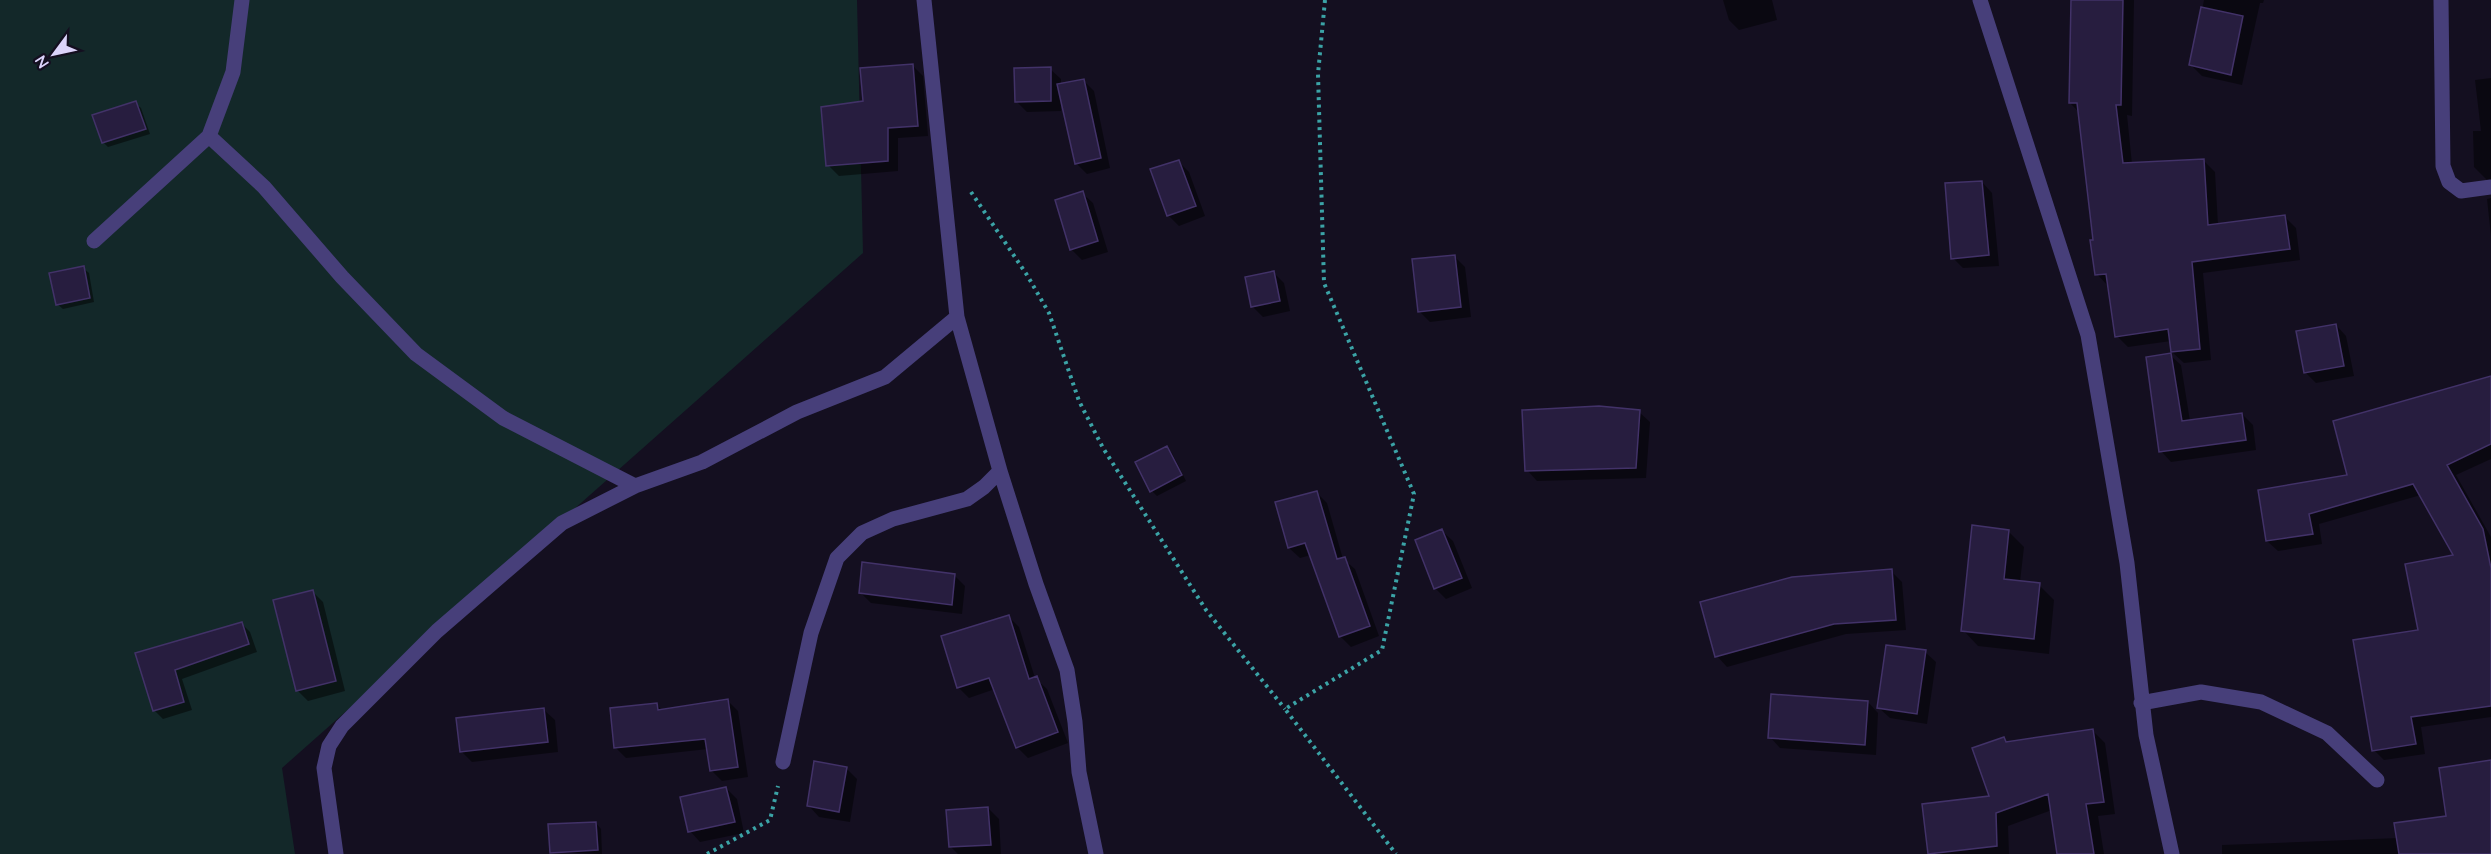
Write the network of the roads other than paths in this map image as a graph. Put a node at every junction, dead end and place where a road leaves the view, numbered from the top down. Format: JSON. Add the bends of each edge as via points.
{"nodes":[{"id":1,"x":242,"y":0,"type":"edge"},
{"id":2,"x":924,"y":0,"type":"edge"},
{"id":3,"x":1980,"y":0,"type":"edge"},
{"id":4,"x":2441,"y":0,"type":"edge"},
{"id":5,"x":209,"y":136,"type":"junction"},
{"id":6,"x":2491,"y":187,"type":"edge"},
{"id":7,"x":94,"y":242,"type":"dead end"},
{"id":8,"x":957,"y":317,"type":"junction"},
{"id":9,"x":1000,"y":471,"type":"junction"},
{"id":10,"x":635,"y":486,"type":"junction"},
{"id":11,"x":2141,"y":703,"type":"junction"},
{"id":12,"x":783,"y":762,"type":"road end"},
{"id":13,"x":2377,"y":780,"type":"dead end"},
{"id":14,"x":336,"y":854,"type":"edge"},
{"id":15,"x":1096,"y":854,"type":"edge"},
{"id":16,"x":2172,"y":854,"type":"edge"}],
"edges":[{"from":1,"to":5,"type":"street","via":[[233,72]]},
{"from":2,"to":8,"type":"street"},
{"from":3,"to":11,"type":"street","via":[[2088,335],[2127,563]]},
{"from":4,"to":6,"type":"street","via":[[2443,166],[2449,182],[2462,191]]},
{"from":5,"to":7,"type":"street"},
{"from":5,"to":10,"type":"street","via":[[264,188],[416,354],[503,418]]},
{"from":8,"to":9,"type":"street"},
{"from":8,"to":10,"type":"street","via":[[885,377],[797,412],[702,462]]},
{"from":9,"to":12,"type":"street","via":[[967,499],[893,519],[862,533],[837,558],[811,633]]},
{"from":9,"to":15,"type":"street","via":[[1067,670],[1079,772]]},
{"from":10,"to":14,"type":"street","via":[[562,524],[437,631],[342,726],[329,746],[324,768]]},
{"from":11,"to":13,"type":"street","via":[[2201,692],[2261,702],[2327,733]]},
{"from":11,"to":16,"type":"street"}]}
